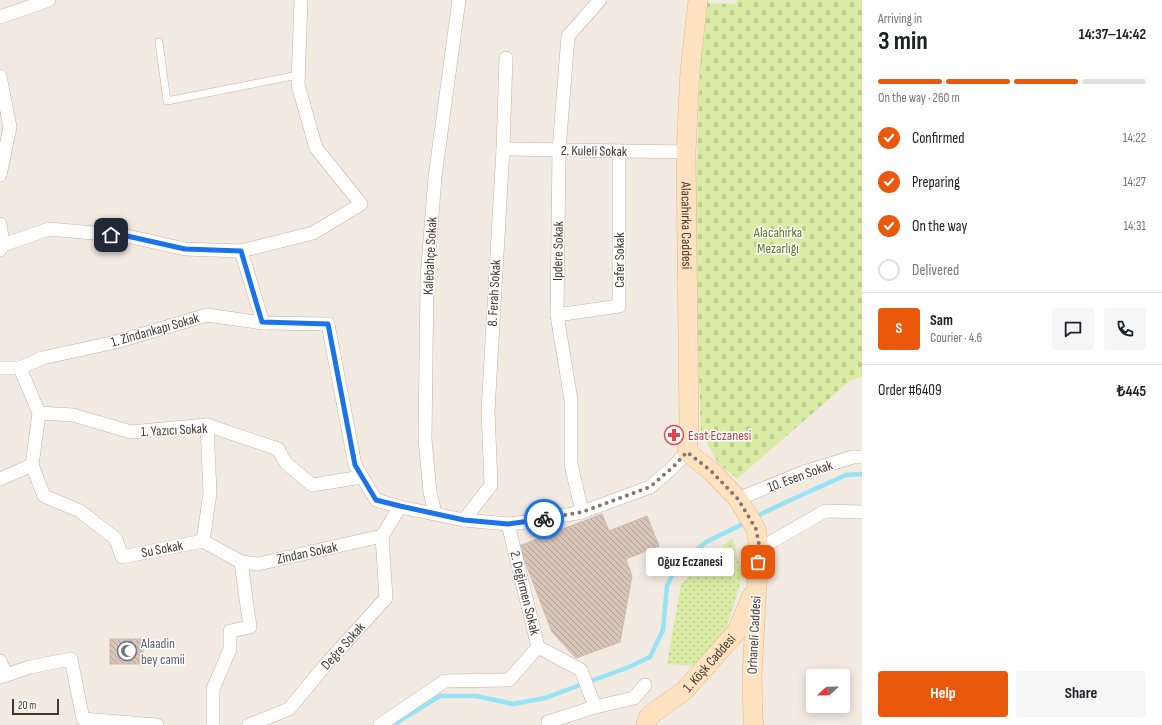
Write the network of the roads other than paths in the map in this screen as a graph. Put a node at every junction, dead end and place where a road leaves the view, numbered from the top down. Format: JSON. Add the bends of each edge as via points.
{"nodes":[{"id":1,"x":49,"y":0,"type":"edge"},
{"id":2,"x":301,"y":0,"type":"edge"},
{"id":3,"x":459,"y":0,"type":"edge"},
{"id":4,"x":600,"y":0,"type":"edge"},
{"id":5,"x":698,"y":0,"type":"edge"},
{"id":6,"x":0,"y":16,"type":"edge"},
{"id":7,"x":159,"y":42,"type":"dead end"},
{"id":8,"x":506,"y":58,"type":"dead end"},
{"id":9,"x":298,"y":75,"type":"junction"},
{"id":10,"x":0,"y":76,"type":"edge"},
{"id":11,"x":2,"y":91,"type":"edge"},
{"id":12,"x":503,"y":149,"type":"junction"},
{"id":13,"x":559,"y":150,"type":"junction"},
{"id":14,"x":619,"y":151,"type":"junction"},
{"id":15,"x":686,"y":152,"type":"junction"},
{"id":16,"x":0,"y":175,"type":"edge"},
{"id":17,"x":0,"y":224,"type":"edge"},
{"id":18,"x":1,"y":247,"type":"edge"},
{"id":19,"x":241,"y":251,"type":"junction"},
{"id":20,"x":557,"y":315,"type":"junction"},
{"id":21,"x":262,"y":322,"type":"junction"},
{"id":22,"x":0,"y":368,"type":"edge"},
{"id":23,"x":20,"y":368,"type":"junction"},
{"id":24,"x":39,"y":413,"type":"junction"},
{"id":25,"x":207,"y":425,"type":"junction"},
{"id":26,"x":687,"y":452,"type":"junction"},
{"id":27,"x":862,"y":457,"type":"edge"},
{"id":28,"x":32,"y":465,"type":"junction"},
{"id":29,"x":362,"y":477,"type":"junction"},
{"id":30,"x":0,"y":478,"type":"edge"},
{"id":31,"x":738,"y":499,"type":"junction"},
{"id":32,"x":400,"y":506,"type":"junction"},
{"id":33,"x":582,"y":512,"type":"junction"},
{"id":34,"x":862,"y":512,"type":"edge"},
{"id":35,"x":435,"y":513,"type":"junction"},
{"id":36,"x":464,"y":520,"type":"junction"},
{"id":37,"x":508,"y":524,"type":"junction"},
{"id":38,"x":382,"y":536,"type":"junction"},
{"id":39,"x":203,"y":541,"type":"junction"},
{"id":40,"x":760,"y":549,"type":"junction"},
{"id":41,"x":241,"y":562,"type":"junction"},
{"id":42,"x":756,"y":587,"type":"junction"},
{"id":43,"x":538,"y":647,"type":"junction"},
{"id":44,"x":0,"y":661,"type":"edge"},
{"id":45,"x":3,"y":676,"type":"edge"},
{"id":46,"x":645,"y":685,"type":"dead end"},
{"id":47,"x":594,"y":702,"type":"junction"},
{"id":48,"x":157,"y":725,"type":"edge"},
{"id":49,"x":213,"y":725,"type":"edge"},
{"id":50,"x":249,"y":725,"type":"edge"},
{"id":51,"x":380,"y":725,"type":"edge"},
{"id":52,"x":548,"y":725,"type":"edge"},
{"id":53,"x":646,"y":725,"type":"edge"},
{"id":54,"x":754,"y":725,"type":"edge"}],
"edges":[{"from":1,"to":6,"type":"street"},
{"from":2,"to":9,"type":"street"},
{"from":3,"to":35,"type":"street","name":"Kalebahçe Sokak","via":[[435,177],[427,278],[425,439],[430,492]]},
{"from":4,"to":13,"type":"street","name":"Ipdere Sokak","via":[[568,36]]},
{"from":5,"to":15,"type":"main road","name":"Alacahırka Caddesi","via":[[690,71]]},
{"from":7,"to":9,"type":"lane","via":[[167,101]]},
{"from":8,"to":12,"type":"street","name":"8. Ferah Sokak"},
{"from":9,"to":19,"type":"street","via":[[298,85],[316,148],[361,204],[312,233]]},
{"from":10,"to":11,"type":"street"},
{"from":11,"to":16,"type":"street","via":[[10,127]]},
{"from":12,"to":13,"type":"street","name":"2. Kuleli Sokak"},
{"from":12,"to":36,"type":"street","name":"8. Ferah Sokak","via":[[488,411],[491,485]]},
{"from":13,"to":14,"type":"street","name":"2. Kuleli Sokak"},
{"from":13,"to":20,"type":"street","name":"Ipdere Sokak"},
{"from":14,"to":15,"type":"street","name":"2. Kuleli Sokak"},
{"from":14,"to":20,"type":"street","name":"Cafer Sokak","via":[[619,306]]},
{"from":15,"to":26,"type":"main road","name":"Alacahırka Caddesi","via":[[689,428]]},
{"from":17,"to":18,"type":"street"},
{"from":18,"to":19,"type":"street","via":[[49,229],[127,236],[185,249]]},
{"from":19,"to":21,"type":"street"},
{"from":20,"to":33,"type":"street","name":"Ipdere Sokak","via":[[571,400],[571,464]]},
{"from":21,"to":23,"type":"street","name":"1. Zindankapı Sokak","via":[[207,315],[116,342],[42,358]]},
{"from":21,"to":29,"type":"street","name":"1. Zindankapı Sokak","via":[[328,324],[355,465]]},
{"from":22,"to":23,"type":"street"},
{"from":23,"to":24,"type":"street"},
{"from":24,"to":25,"type":"street","name":"1. Yazıcı Sokak","via":[[73,415],[131,432]]},
{"from":24,"to":28,"type":"street"},
{"from":25,"to":29,"type":"street","name":"1. Yazıcı Sokak","via":[[278,449],[286,463],[312,485]]},
{"from":25,"to":39,"type":"street","via":[[210,494]]},
{"from":26,"to":31,"type":"main road","name":"Orhaneli Caddesi","via":[[711,471]]},
{"from":26,"to":33,"type":"street","name":"1. Zindankapı Sokak","via":[[650,487]]},
{"from":27,"to":31,"type":"street","name":"10. Esen Sokak","via":[[853,457],[804,472]]},
{"from":28,"to":30,"type":"street"},
{"from":28,"to":39,"type":"street","name":"Su Sokak","via":[[44,496],[80,512],[116,539],[122,557]]},
{"from":29,"to":32,"type":"street","name":"1. Zindankapı Sokak","via":[[376,500]]},
{"from":31,"to":40,"type":"main road","name":"Orhaneli Caddesi","via":[[756,529]]},
{"from":32,"to":35,"type":"street","name":"1. Zindankapı Sokak"},
{"from":32,"to":38,"type":"street"},
{"from":33,"to":37,"type":"street","name":"1. Zindankapı Sokak"},
{"from":34,"to":40,"type":"street","via":[[825,511]]},
{"from":35,"to":36,"type":"street","name":"1. Zindankapı Sokak"},
{"from":36,"to":37,"type":"street","name":"1. Zindankapı Sokak"},
{"from":37,"to":43,"type":"street","name":"2. Değirmen Sokak"},
{"from":38,"to":41,"type":"street","name":"Zindan Sokak","via":[[258,564]]},
{"from":38,"to":50,"type":"street","name":"Değre Sokak","via":[[386,598],[328,662],[290,709]]},
{"from":39,"to":41,"type":"street","name":"Zindan Sokak"},
{"from":40,"to":42,"type":"main road","name":"Orhaneli Caddesi"},
{"from":41,"to":49,"type":"street","via":[[250,627],[230,631],[230,649],[214,690]]},
{"from":42,"to":53,"type":"main road","name":"1. Köşk Caddesi","via":[[737,631],[684,690],[650,716]]},
{"from":42,"to":54,"type":"main road","name":"Orhaneli Caddesi","via":[[752,674]]},
{"from":43,"to":47,"type":"street","name":"2. Değirmen Sokak","via":[[581,670]]},
{"from":43,"to":51,"type":"street","via":[[509,680],[445,681]]},
{"from":44,"to":45,"type":"street"},
{"from":45,"to":48,"type":"street","via":[[30,667],[71,659],[83,719]]},
{"from":46,"to":47,"type":"street","via":[[634,698]]},
{"from":47,"to":52,"type":"street","via":[[548,722]]}]}
